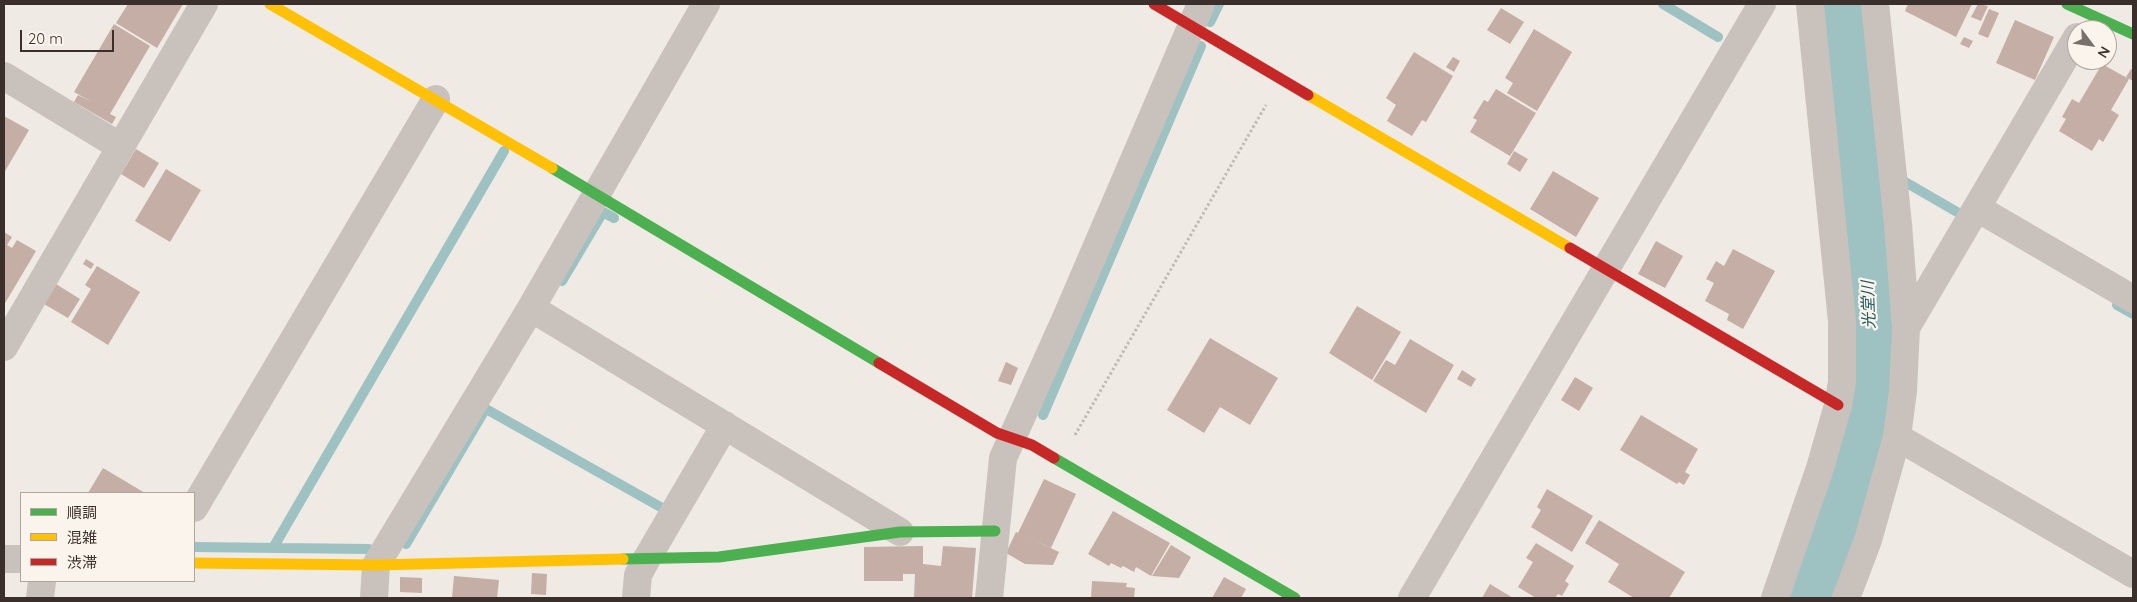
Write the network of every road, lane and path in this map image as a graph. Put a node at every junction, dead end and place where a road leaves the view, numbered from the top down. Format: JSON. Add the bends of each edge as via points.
{"nodes":[{"id":1,"x":204,"y":4,"type":"edge"},
{"id":2,"x":270,"y":4,"type":"edge"},
{"id":3,"x":706,"y":4,"type":"edge"},
{"id":4,"x":1154,"y":4,"type":"edge"},
{"id":5,"x":1762,"y":4,"type":"edge"},
{"id":6,"x":1810,"y":4,"type":"edge"},
{"id":7,"x":1875,"y":4,"type":"edge"},
{"id":8,"x":1196,"y":14,"type":"edge"},
{"id":9,"x":2082,"y":18,"type":"edge"},
{"id":10,"x":2133,"y":34,"type":"edge"},
{"id":11,"x":4,"y":76,"type":"edge"},
{"id":12,"x":1282,"y":78,"type":"junction"},
{"id":13,"x":436,"y":99,"type":"junction"},
{"id":14,"x":121,"y":147,"type":"junction"},
{"id":15,"x":596,"y":193,"type":"junction"},
{"id":16,"x":1977,"y":208,"type":"junction"},
{"id":17,"x":1605,"y":270,"type":"junction"},
{"id":18,"x":2133,"y":299,"type":"edge"},
{"id":19,"x":531,"y":308,"type":"junction"},
{"id":20,"x":1906,"y":328,"type":"junction"},
{"id":21,"x":4,"y":347,"type":"edge"},
{"id":22,"x":1838,"y":405,"type":"junction"},
{"id":23,"x":725,"y":425,"type":"junction"},
{"id":24,"x":1897,"y":437,"type":"junction"},
{"id":25,"x":1012,"y":438,"type":"junction"},
{"id":26,"x":1059,"y":461,"type":"junction"},
{"id":27,"x":195,"y":506,"type":"edge"},
{"id":28,"x":994,"y":531,"type":"junction"},
{"id":29,"x":900,"y":532,"type":"junction"},
{"id":30,"x":4,"y":559,"type":"edge"},
{"id":31,"x":20,"y":559,"type":"edge"},
{"id":32,"x":646,"y":560,"type":"junction"},
{"id":33,"x":195,"y":563,"type":"edge"},
{"id":34,"x":376,"y":565,"type":"junction"},
{"id":35,"x":2133,"y":574,"type":"edge"},
{"id":36,"x":42,"y":582,"type":"edge"},
{"id":37,"x":40,"y":598,"type":"edge"},
{"id":38,"x":374,"y":598,"type":"edge"},
{"id":39,"x":636,"y":598,"type":"edge"},
{"id":40,"x":989,"y":598,"type":"edge"},
{"id":41,"x":1295,"y":598,"type":"edge"},
{"id":42,"x":1412,"y":598,"type":"edge"},
{"id":43,"x":1774,"y":598,"type":"edge"},
{"id":44,"x":1846,"y":598,"type":"edge"}],
"edges":[{"from":1,"to":14,"type":"street"},
{"from":2,"to":13,"type":"street"},
{"from":3,"to":15,"type":"street"},
{"from":4,"to":8,"type":"street"},
{"from":5,"to":17,"type":"street"},
{"from":6,"to":22,"type":"street","via":[[1842,321],[1842,382]]},
{"from":7,"to":20,"type":"street"},
{"from":8,"to":12,"type":"street"},
{"from":8,"to":25,"type":"street"},
{"from":9,"to":10,"type":"street"},
{"from":9,"to":16,"type":"street"},
{"from":11,"to":14,"type":"street"},
{"from":12,"to":17,"type":"street"},
{"from":12,"to":26,"type":"path"},
{"from":13,"to":15,"type":"street"},
{"from":13,"to":27,"type":"street"},
{"from":14,"to":21,"type":"street"},
{"from":15,"to":19,"type":"street"},
{"from":15,"to":25,"type":"street","via":[[997,433]]},
{"from":16,"to":18,"type":"street"},
{"from":16,"to":20,"type":"street"},
{"from":17,"to":22,"type":"street"},
{"from":17,"to":42,"type":"street"},
{"from":19,"to":23,"type":"street"},
{"from":19,"to":34,"type":"street"},
{"from":20,"to":24,"type":"street"},
{"from":22,"to":43,"type":"street"},
{"from":23,"to":29,"type":"street"},
{"from":23,"to":32,"type":"street"},
{"from":24,"to":35,"type":"street"},
{"from":24,"to":44,"type":"street","via":[[1868,540]]},
{"from":25,"to":26,"type":"street","via":[[1032,445]]},
{"from":25,"to":28,"type":"street","via":[[1003,458]]},
{"from":26,"to":41,"type":"street"},
{"from":28,"to":29,"type":"street"},
{"from":28,"to":40,"type":"street"},
{"from":29,"to":32,"type":"street","via":[[719,558]]},
{"from":30,"to":31,"type":"street"},
{"from":32,"to":34,"type":"street"},
{"from":32,"to":39,"type":"street","via":[[638,575]]},
{"from":33,"to":34,"type":"street"},
{"from":34,"to":38,"type":"street"},
{"from":36,"to":37,"type":"street"}]}
